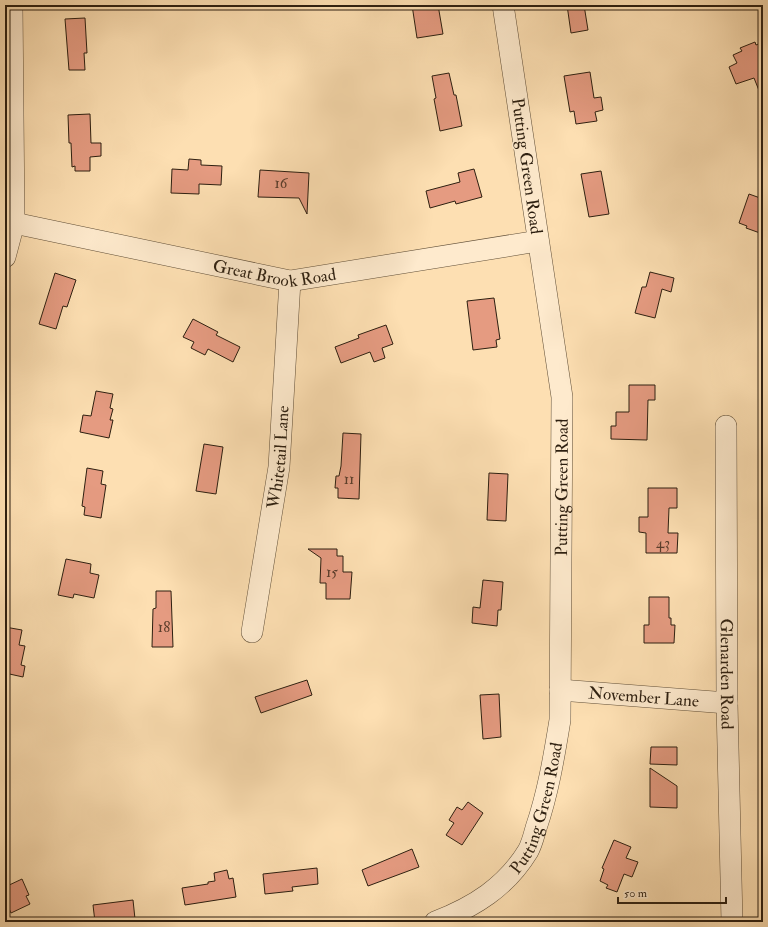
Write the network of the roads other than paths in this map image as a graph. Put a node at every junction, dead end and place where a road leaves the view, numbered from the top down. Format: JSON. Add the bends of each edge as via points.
{"nodes":[{"id":1,"x":12,"y":5,"type":"edge"},
{"id":2,"x":504,"y":5,"type":"edge"},
{"id":3,"x":14,"y":223,"type":"junction"},
{"id":4,"x":538,"y":241,"type":"junction"},
{"id":5,"x":5,"y":257,"type":"edge"},
{"id":6,"x":290,"y":281,"type":"junction"},
{"id":7,"x":726,"y":426,"type":"dead end"},
{"id":8,"x":252,"y":632,"type":"dead end"},
{"id":9,"x":560,"y":690,"type":"junction"},
{"id":10,"x":727,"y":703,"type":"junction"},
{"id":11,"x":435,"y":922,"type":"edge"},
{"id":12,"x":732,"y":922,"type":"edge"}],
"edges":[{"from":1,"to":3,"type":"street"},
{"from":2,"to":4,"type":"street","name":"Putting Green Road"},
{"from":3,"to":5,"type":"street"},
{"from":3,"to":6,"type":"street","name":"Great Brook Road"},
{"from":4,"to":6,"type":"street","name":"Great Brook Road"},
{"from":4,"to":9,"type":"street","name":"Putting Green Road","via":[[562,398]]},
{"from":6,"to":8,"type":"street","name":"Whitetail Lane","via":[[280,467]]},
{"from":7,"to":10,"type":"street","name":"Glenarden Road"},
{"from":9,"to":10,"type":"street","name":"November Lane"},
{"from":9,"to":11,"type":"street","name":"Putting Green Road","via":[[560,720],[551,772],[542,812],[529,850],[503,883],[465,910]]},
{"from":10,"to":12,"type":"street","name":"Glenarden Road"}]}
